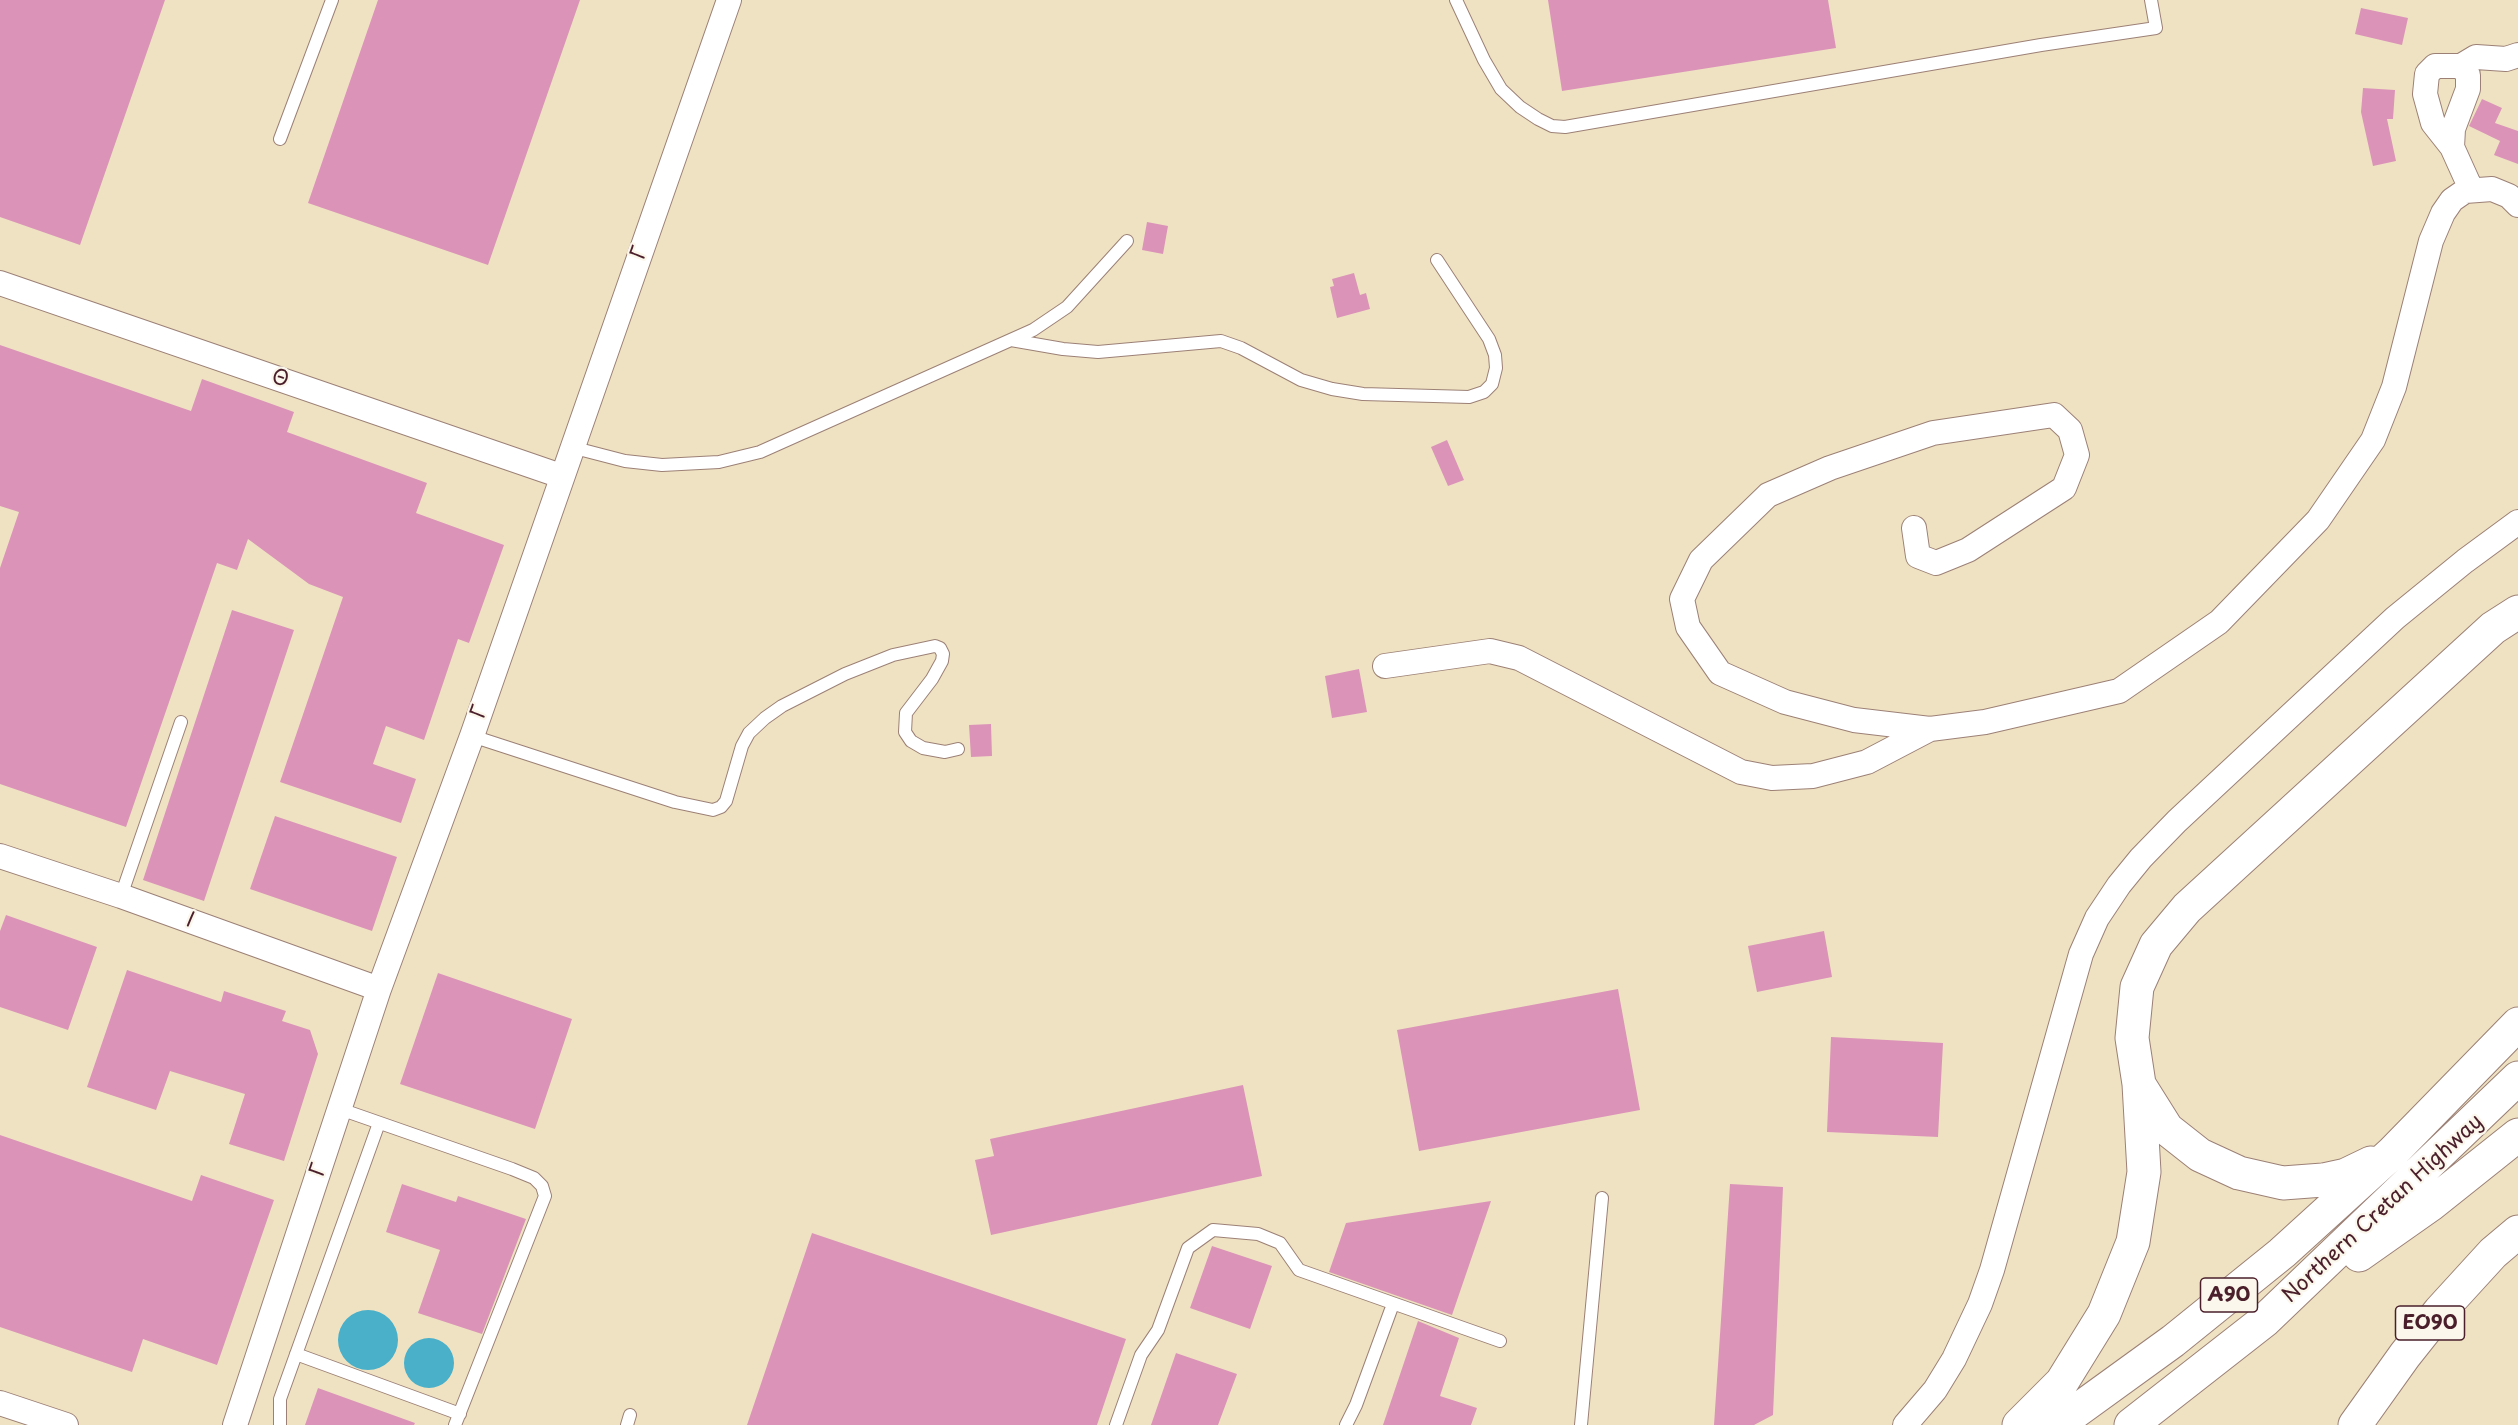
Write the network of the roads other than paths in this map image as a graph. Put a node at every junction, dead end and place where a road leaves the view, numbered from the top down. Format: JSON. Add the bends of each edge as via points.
{"nodes":[{"id":1,"x":332,"y":0,"type":"edge"},
{"id":2,"x":729,"y":0,"type":"edge"},
{"id":3,"x":1456,"y":0,"type":"edge"},
{"id":4,"x":2151,"y":0,"type":"edge"},
{"id":5,"x":2518,"y":55,"type":"edge"},
{"id":6,"x":2461,"y":66,"type":"junction"},
{"id":7,"x":280,"y":139,"type":"dead end"},
{"id":8,"x":2452,"y":147,"type":"junction"},
{"id":9,"x":2471,"y":189,"type":"junction"},
{"id":10,"x":2518,"y":206,"type":"edge"},
{"id":11,"x":1127,"y":241,"type":"dead end"},
{"id":12,"x":1437,"y":260,"type":"dead end"},
{"id":13,"x":0,"y":283,"type":"edge"},
{"id":14,"x":1011,"y":340,"type":"junction"},
{"id":15,"x":572,"y":447,"type":"junction"},
{"id":16,"x":561,"y":476,"type":"junction"},
{"id":17,"x":2518,"y":522,"type":"edge"},
{"id":18,"x":1914,"y":528,"type":"dead end"},
{"id":19,"x":2518,"y":612,"type":"edge"},
{"id":20,"x":1385,"y":666,"type":"dead end"},
{"id":21,"x":181,"y":722,"type":"dead end"},
{"id":22,"x":1930,"y":729,"type":"junction"},
{"id":23,"x":472,"y":736,"type":"junction"},
{"id":24,"x":958,"y":749,"type":"dead end"},
{"id":25,"x":0,"y":856,"type":"edge"},
{"id":26,"x":121,"y":896,"type":"junction"},
{"id":27,"x":379,"y":989,"type":"junction"},
{"id":28,"x":2518,"y":1024,"type":"edge"},
{"id":29,"x":2518,"y":1078,"type":"edge"},
{"id":30,"x":2139,"y":1084,"type":"junction"},
{"id":31,"x":340,"y":1109,"type":"junction"},
{"id":32,"x":380,"y":1123,"type":"junction"},
{"id":33,"x":2518,"y":1135,"type":"edge"},
{"id":34,"x":2392,"y":1153,"type":"junction"},
{"id":35,"x":1602,"y":1198,"type":"dead end"},
{"id":36,"x":2518,"y":1232,"type":"edge"},
{"id":37,"x":1393,"y":1304,"type":"junction"},
{"id":38,"x":2264,"y":1321,"type":"junction"},
{"id":39,"x":1500,"y":1341,"type":"dead end"},
{"id":40,"x":296,"y":1354,"type":"junction"},
{"id":41,"x":0,"y":1403,"type":"edge"},
{"id":42,"x":458,"y":1419,"type":"edge"},
{"id":43,"x":66,"y":1425,"type":"edge"},
{"id":44,"x":235,"y":1425,"type":"edge"},
{"id":45,"x":280,"y":1425,"type":"edge"},
{"id":46,"x":1116,"y":1425,"type":"edge"},
{"id":47,"x":1346,"y":1425,"type":"edge"},
{"id":48,"x":1581,"y":1425,"type":"edge"},
{"id":49,"x":1905,"y":1425,"type":"edge"},
{"id":50,"x":2019,"y":1425,"type":"edge"},
{"id":51,"x":2057,"y":1425,"type":"edge"},
{"id":52,"x":2131,"y":1425,"type":"edge"},
{"id":53,"x":2355,"y":1425,"type":"edge"}],
"edges":[{"from":1,"to":7,"type":"lane"},
{"from":2,"to":15,"type":"street","name":"Γ"},
{"from":3,"to":4,"type":"lane","via":[[1501,89],[1538,119],[1565,127],[2156,28]]},
{"from":5,"to":6,"type":"street","via":[[2506,59],[2476,57]]},
{"from":6,"to":8,"type":"street","via":[[2468,75],[2468,89],[2453,129]]},
{"from":6,"to":8,"type":"street","via":[[2435,66],[2427,74],[2425,94],[2433,123]]},
{"from":8,"to":9,"type":"street"},
{"from":9,"to":10,"type":"street","via":[[2499,191]]},
{"from":9,"to":22,"type":"street","via":[[2452,200],[2435,233],[2394,387],[2373,440],[2318,520],[2218,622],[2119,691],[1985,722]]},
{"from":11,"to":14,"type":"lane","via":[[1067,306]]},
{"from":12,"to":14,"type":"lane","via":[[1489,339],[1495,355],[1492,384],[1469,398],[1332,389],[1301,380],[1221,341],[1098,352]]},
{"from":13,"to":16,"type":"street","name":"Θ"},
{"from":14,"to":15,"type":"lane","via":[[777,446],[740,458],[662,465],[626,461]]},
{"from":15,"to":16,"type":"street","name":"Γ"},
{"from":16,"to":23,"type":"street","name":"Γ"},
{"from":17,"to":49,"type":"street","via":[[2395,618],[2176,821],[2119,885],[2097,918],[2081,954],[1980,1304],[1935,1390]]},
{"from":18,"to":22,"type":"street","via":[[1918,556],[1936,563],[1968,550],[2064,488],[2077,454],[2070,430],[2054,415],[1933,433],[1830,468],[1768,495],[1701,560],[1682,599],[1688,627],[1720,673],[1785,702],[1854,720]]},
{"from":19,"to":30,"type":"main road","via":[[2493,628],[2204,892],[2156,945],[2137,987],[2132,1038]]},
{"from":20,"to":22,"type":"street","via":[[1490,651],[1519,658],[1741,772],[1772,778],[1813,776],[1867,762]]},
{"from":21,"to":26,"type":"lane"},
{"from":23,"to":24,"type":"lane","via":[[675,802],[713,810],[726,801],[742,746],[765,718],[845,675],[893,655],[935,646],[943,654],[942,661],[906,713],[905,732],[923,748],[945,752]]},
{"from":23,"to":27,"type":"street","name":"Γ"},
{"from":25,"to":26,"type":"street","name":"Ι"},
{"from":26,"to":27,"type":"street","name":"Ι"},
{"from":27,"to":31,"type":"street","name":"Γ"},
{"from":28,"to":34,"type":"main road","name":"Northern Cretan Highway","number":"Α90"},
{"from":29,"to":38,"type":"main road","name":"Northern Cretan Highway","number":"Α90"},
{"from":30,"to":34,"type":"main road","via":[[2167,1129],[2200,1155],[2240,1173],[2283,1183],[2323,1180],[2346,1175]]},
{"from":30,"to":50,"type":"main road","via":[[2144,1172],[2133,1242],[2104,1314],[2062,1382]]},
{"from":31,"to":32,"type":"lane"},
{"from":31,"to":44,"type":"street","name":"Γ"},
{"from":32,"to":40,"type":"lane"},
{"from":32,"to":42,"type":"lane","via":[[534,1178],[545,1196]]},
{"from":33,"to":38,"type":"main road","via":[[2430,1205]]},
{"from":34,"to":51,"type":"main road","name":"Northern Cretan Highway","number":"Α90","via":[[2246,1282],[2173,1341]]},
{"from":35,"to":48,"type":"lane"},
{"from":36,"to":53,"type":"main road","number":"ΕΟ90","via":[[2493,1253],[2440,1311]]},
{"from":37,"to":39,"type":"lane"},
{"from":37,"to":46,"type":"lane","via":[[1299,1270],[1280,1243],[1258,1234],[1213,1230],[1188,1248],[1158,1330],[1141,1355]]},
{"from":37,"to":47,"type":"lane"},
{"from":38,"to":52,"type":"main road","name":"Northern Cretan Highway","number":"Α90"},
{"from":40,"to":42,"type":"lane"},
{"from":40,"to":45,"type":"lane","via":[[280,1399]]},
{"from":41,"to":43,"type":"street"}]}
